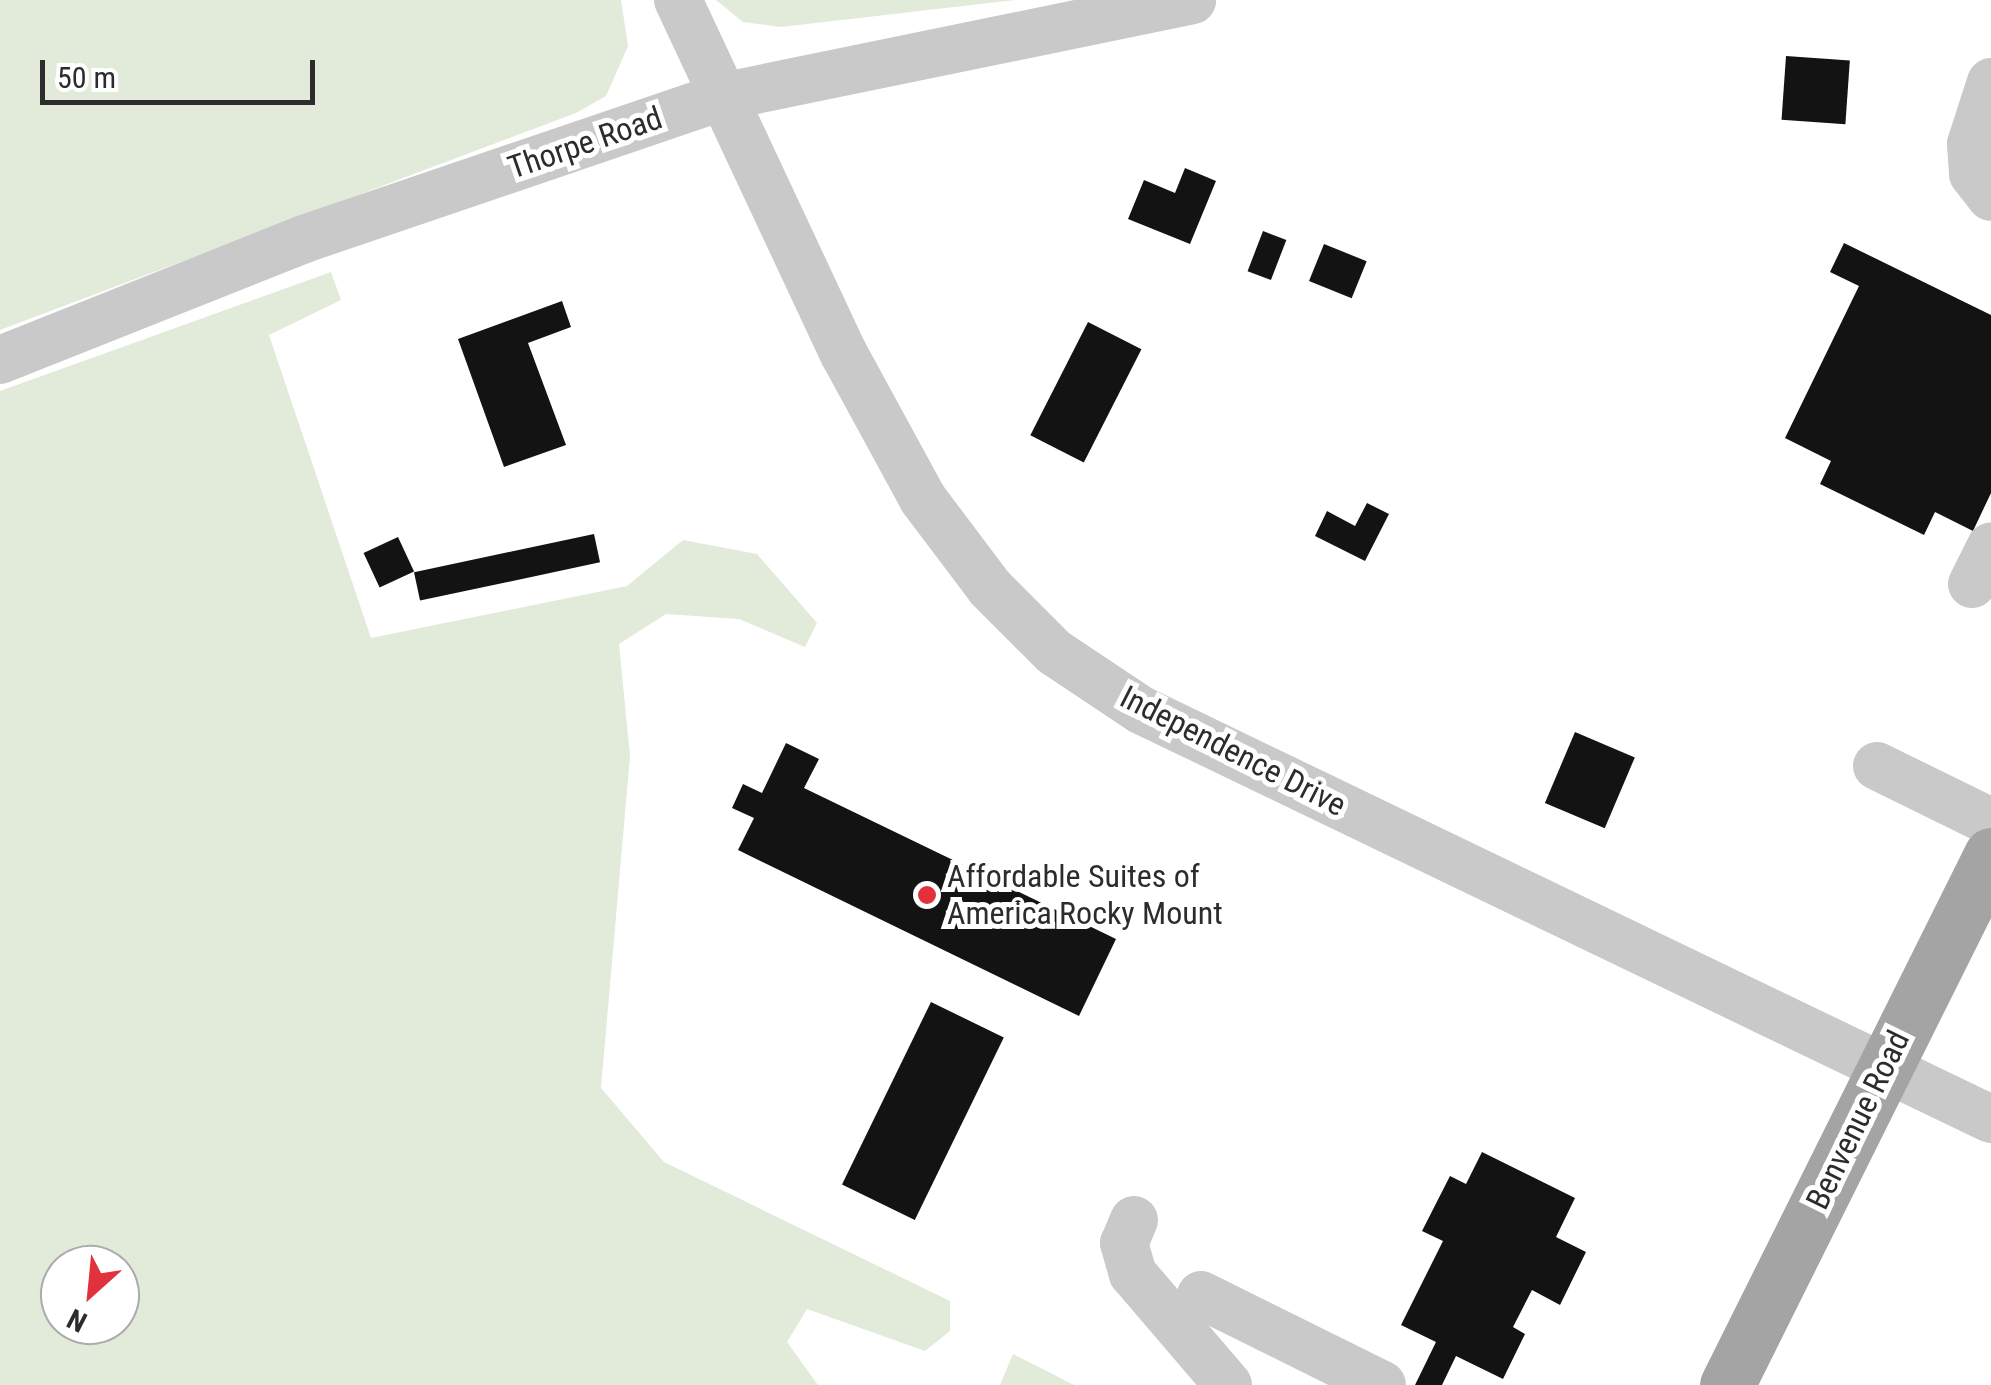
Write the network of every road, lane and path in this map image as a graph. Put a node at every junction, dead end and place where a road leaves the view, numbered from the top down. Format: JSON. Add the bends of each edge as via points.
{"nodes":[{"id":1,"x":678,"y":0,"type":"edge"},
{"id":2,"x":1192,"y":0,"type":"edge"},
{"id":3,"x":1991,"y":82,"type":"edge"},
{"id":4,"x":722,"y":97,"type":"junction"},
{"id":5,"x":1991,"y":197,"type":"edge"},
{"id":6,"x":0,"y":360,"type":"edge"},
{"id":7,"x":1877,"y":766,"type":"dead end"},
{"id":8,"x":1989,"y":857,"type":"edge"},
{"id":9,"x":1884,"y":1068,"type":"junction"},
{"id":10,"x":1991,"y":1119,"type":"edge"},
{"id":11,"x":1134,"y":1220,"type":"dead end"},
{"id":12,"x":1192,"y":1314,"type":"junction"},
{"id":13,"x":1228,"y":1385,"type":"edge"},
{"id":14,"x":1382,"y":1385,"type":"edge"},
{"id":15,"x":1727,"y":1385,"type":"edge"}],
"edges":[{"from":1,"to":4,"type":"street","name":"Independence Drive"},
{"from":2,"to":4,"type":"street","name":"Thorpe Road"},
{"from":3,"to":5,"type":"street","via":[[1972,144],[1973,174]]},
{"from":4,"to":6,"type":"street","name":"Thorpe Road","via":[[304,239]]},
{"from":4,"to":9,"type":"street","name":"Independence Drive","via":[[844,354],[923,500],[990,588],[1054,652],[1141,710]]},
{"from":7,"to":8,"type":"street"},
{"from":8,"to":9,"type":"main road","name":"Benvenue Road"},
{"from":9,"to":10,"type":"street","name":"Independence Drive"},
{"from":9,"to":15,"type":"main road","name":"Benvenue Road"},
{"from":11,"to":12,"type":"street","via":[[1125,1257]]},
{"from":12,"to":13,"type":"street"},
{"from":12,"to":14,"type":"street"}]}
